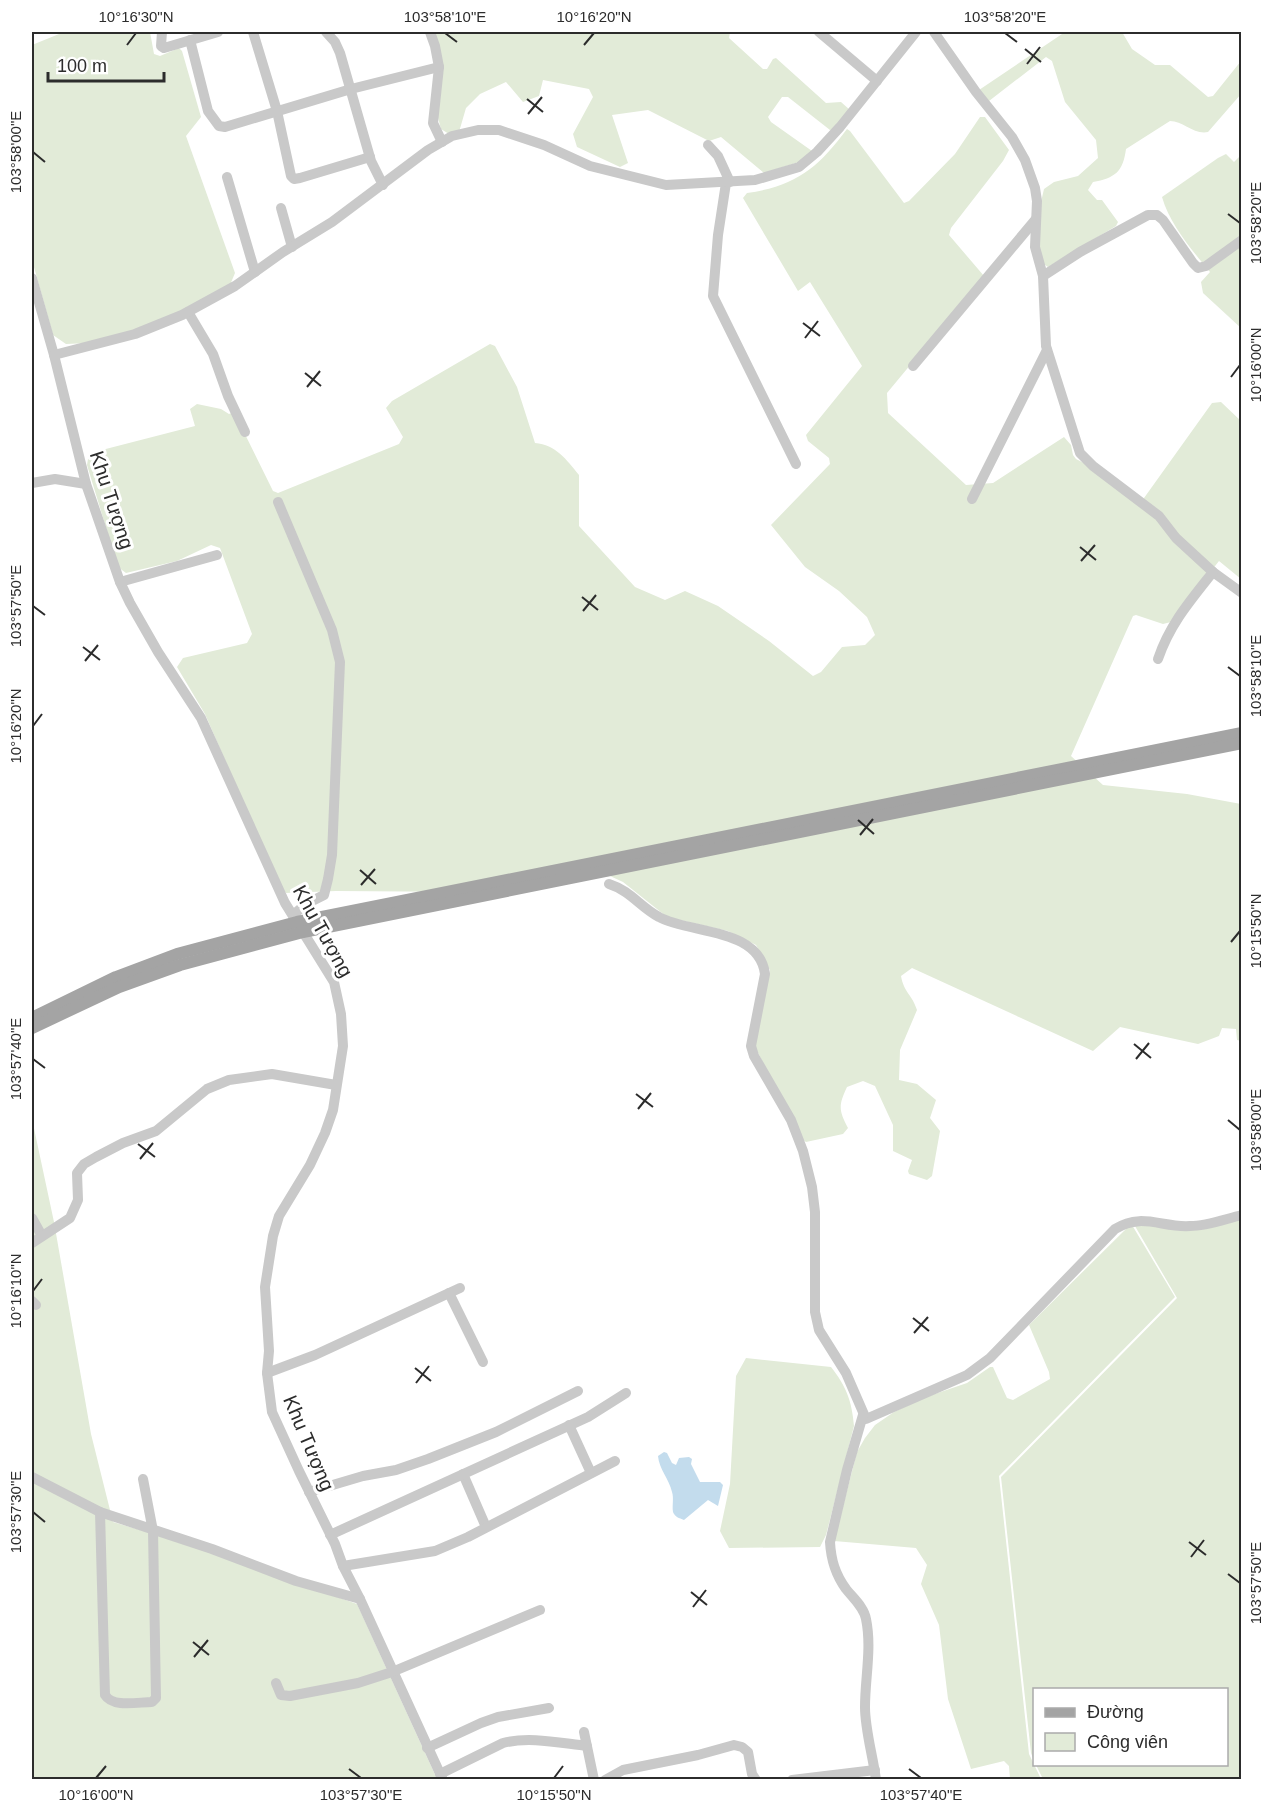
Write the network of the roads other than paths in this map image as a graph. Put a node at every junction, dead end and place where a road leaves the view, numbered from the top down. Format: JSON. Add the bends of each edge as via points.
{"nodes":[{"id":1,"x":162,"y":32,"type":"edge"},
{"id":2,"x":218,"y":32,"type":"edge"},
{"id":3,"x":253,"y":32,"type":"edge"},
{"id":4,"x":326,"y":32,"type":"edge"},
{"id":5,"x":430,"y":32,"type":"edge"},
{"id":6,"x":819,"y":32,"type":"edge"},
{"id":7,"x":916,"y":32,"type":"edge"},
{"id":8,"x":934,"y":32,"type":"edge"},
{"id":9,"x":190,"y":40,"type":"junction"},
{"id":10,"x":439,"y":67,"type":"junction"},
{"id":11,"x":877,"y":81,"type":"junction"},
{"id":12,"x":351,"y":89,"type":"junction"},
{"id":13,"x":277,"y":111,"type":"junction"},
{"id":14,"x":442,"y":142,"type":"junction"},
{"id":15,"x":708,"y":145,"type":"dead end"},
{"id":16,"x":370,"y":157,"type":"junction"},
{"id":17,"x":227,"y":177,"type":"dead end"},
{"id":18,"x":728,"y":183,"type":"junction"},
{"id":19,"x":383,"y":185,"type":"junction"},
{"id":20,"x":281,"y":208,"type":"dead end"},
{"id":21,"x":1037,"y":218,"type":"junction"},
{"id":22,"x":1242,"y":240,"type":"edge"},
{"id":23,"x":292,"y":247,"type":"junction"},
{"id":24,"x":255,"y":272,"type":"junction"},
{"id":25,"x":1043,"y":276,"type":"junction"},
{"id":26,"x":32,"y":278,"type":"edge"},
{"id":27,"x":35,"y":304,"type":"edge"},
{"id":28,"x":188,"y":312,"type":"junction"},
{"id":29,"x":1047,"y":350,"type":"junction"},
{"id":30,"x":54,"y":355,"type":"junction"},
{"id":31,"x":913,"y":366,"type":"dead end"},
{"id":32,"x":245,"y":432,"type":"dead end"},
{"id":33,"x":796,"y":464,"type":"dead end"},
{"id":34,"x":32,"y":483,"type":"edge"},
{"id":35,"x":86,"y":484,"type":"junction"},
{"id":36,"x":972,"y":499,"type":"dead end"},
{"id":37,"x":278,"y":502,"type":"dead end"},
{"id":38,"x":217,"y":555,"type":"dead end"},
{"id":39,"x":1213,"y":572,"type":"junction"},
{"id":40,"x":120,"y":582,"type":"junction"},
{"id":41,"x":1242,"y":593,"type":"edge"},
{"id":42,"x":1158,"y":660,"type":"dead end"},
{"id":43,"x":1242,"y":733,"type":"edge"},
{"id":44,"x":1242,"y":743,"type":"edge"},
{"id":45,"x":609,"y":884,"type":"dead end"},
{"id":46,"x":298,"y":923,"type":"junction"},
{"id":47,"x":32,"y":1018,"type":"edge"},
{"id":48,"x":32,"y":1028,"type":"edge"},
{"id":49,"x":336,"y":1085,"type":"junction"},
{"id":50,"x":1242,"y":1215,"type":"edge"},
{"id":51,"x":32,"y":1218,"type":"edge"},
{"id":52,"x":42,"y":1236,"type":"junction"},
{"id":53,"x":32,"y":1243,"type":"edge"},
{"id":54,"x":460,"y":1288,"type":"dead end"},
{"id":55,"x":449,"y":1293,"type":"junction"},
{"id":56,"x":483,"y":1362,"type":"dead end"},
{"id":57,"x":267,"y":1374,"type":"junction"},
{"id":58,"x":578,"y":1391,"type":"dead end"},
{"id":59,"x":626,"y":1393,"type":"dead end"},
{"id":60,"x":863,"y":1415,"type":"junction"},
{"id":61,"x":569,"y":1425,"type":"junction"},
{"id":62,"x":615,"y":1461,"type":"dead end"},
{"id":63,"x":591,"y":1473,"type":"junction"},
{"id":64,"x":463,"y":1474,"type":"junction"},
{"id":65,"x":32,"y":1477,"type":"edge"},
{"id":66,"x":143,"y":1479,"type":"dead end"},
{"id":67,"x":309,"y":1492,"type":"junction"},
{"id":68,"x":100,"y":1512,"type":"junction"},
{"id":69,"x":486,"y":1527,"type":"junction"},
{"id":70,"x":153,"y":1531,"type":"junction"},
{"id":71,"x":330,"y":1534,"type":"junction"},
{"id":72,"x":343,"y":1566,"type":"junction"},
{"id":73,"x":360,"y":1599,"type":"junction"},
{"id":74,"x":540,"y":1610,"type":"dead end"},
{"id":75,"x":392,"y":1672,"type":"junction"},
{"id":76,"x":276,"y":1683,"type":"dead end"},
{"id":77,"x":549,"y":1708,"type":"dead end"},
{"id":78,"x":584,"y":1732,"type":"dead end"},
{"id":79,"x":587,"y":1746,"type":"junction"},
{"id":80,"x":427,"y":1748,"type":"junction"},
{"id":81,"x":876,"y":1774,"type":"edge"},
{"id":82,"x":441,"y":1777,"type":"edge"},
{"id":83,"x":594,"y":1779,"type":"edge"},
{"id":84,"x":605,"y":1779,"type":"edge"},
{"id":85,"x":756,"y":1779,"type":"edge"},
{"id":86,"x":792,"y":1779,"type":"edge"}],
"edges":[{"from":1,"to":9,"type":"street","via":[[164,48]]},
{"from":2,"to":9,"type":"street"},
{"from":3,"to":13,"type":"street"},
{"from":4,"to":12,"type":"street","via":[[340,53]]},
{"from":5,"to":10,"type":"street"},
{"from":6,"to":11,"type":"street"},
{"from":7,"to":11,"type":"street"},
{"from":8,"to":21,"type":"street","via":[[1020,150],[1037,195]]},
{"from":9,"to":13,"type":"street","via":[[208,111],[219,126]]},
{"from":10,"to":12,"type":"street"},
{"from":10,"to":14,"type":"street","via":[[433,123]]},
{"from":11,"to":18,"type":"street","via":[[840,127],[800,167]]},
{"from":12,"to":13,"type":"street"},
{"from":12,"to":16,"type":"street"},
{"from":13,"to":16,"type":"street","via":[[294,179]]},
{"from":14,"to":18,"type":"street","via":[[478,130],[499,130],[590,166],[666,186]]},
{"from":14,"to":19,"type":"street"},
{"from":15,"to":18,"type":"street","via":[[718,156]]},
{"from":16,"to":19,"type":"street"},
{"from":17,"to":24,"type":"street"},
{"from":18,"to":33,"type":"street","via":[[718,235],[713,296]]},
{"from":19,"to":23,"type":"street"},
{"from":20,"to":23,"type":"street"},
{"from":21,"to":25,"type":"street","via":[[1035,247]]},
{"from":21,"to":31,"type":"street"},
{"from":22,"to":25,"type":"street","via":[[1198,268],[1163,220],[1148,214]]},
{"from":23,"to":24,"type":"street"},
{"from":24,"to":28,"type":"street"},
{"from":25,"to":29,"type":"street"},
{"from":26,"to":27,"type":"street","name":"Khu Tượng"},
{"from":27,"to":30,"type":"street","name":"Khu Tượng"},
{"from":28,"to":30,"type":"street","via":[[135,334]]},
{"from":28,"to":32,"type":"street","via":[[213,354]]},
{"from":29,"to":36,"type":"street"},
{"from":29,"to":39,"type":"street","via":[[1080,453],[1159,516],[1176,538]]},
{"from":30,"to":35,"type":"street","name":"Khu Tượng"},
{"from":34,"to":35,"type":"street","via":[[55,479]]},
{"from":35,"to":40,"type":"street","name":"Khu Tượng"},
{"from":37,"to":46,"type":"street","via":[[332,630],[340,662],[328,879],[324,895],[306,904]]},
{"from":38,"to":40,"type":"street"},
{"from":39,"to":41,"type":"street"},
{"from":39,"to":42,"type":"street","via":[[1176,620]]},
{"from":40,"to":46,"type":"street","name":"Khu Tượng","via":[[158,652],[201,718],[285,903]]},
{"from":43,"to":46,"type":"main road"},
{"from":44,"to":46,"type":"main road"},
{"from":45,"to":60,"type":"street","via":[[659,917],[740,942],[764,964],[752,1046],[754,1056],[791,1120],[803,1151],[815,1212],[815,1312],[819,1330],[846,1372]]},
{"from":46,"to":47,"type":"main road","via":[[177,954]]},
{"from":46,"to":48,"type":"main road","via":[[119,987]]},
{"from":46,"to":49,"type":"street","name":"Khu Tượng","via":[[334,982],[343,1046]]},
{"from":49,"to":52,"type":"street","via":[[272,1074],[229,1080],[207,1089],[156,1131],[84,1164],[77,1173],[78,1200],[70,1218]]},
{"from":49,"to":57,"type":"street","name":"Khu Tượng","via":[[325,1133],[275,1228],[265,1287]]},
{"from":50,"to":60,"type":"street","via":[[1190,1227],[1147,1220],[1121,1225],[975,1370],[868,1419]]},
{"from":51,"to":52,"type":"street"},
{"from":52,"to":53,"type":"street"},
{"from":54,"to":55,"type":"street"},
{"from":55,"to":56,"type":"street"},
{"from":55,"to":57,"type":"street"},
{"from":57,"to":67,"type":"street","name":"Khu Tượng","via":[[272,1412]]},
{"from":58,"to":67,"type":"street","via":[[496,1432],[420,1462]]},
{"from":59,"to":61,"type":"street"},
{"from":60,"to":81,"type":"street","via":[[830,1542],[832,1564],[866,1620],[865,1708]]},
{"from":61,"to":63,"type":"street"},
{"from":61,"to":64,"type":"street"},
{"from":62,"to":63,"type":"street"},
{"from":63,"to":69,"type":"street"},
{"from":64,"to":69,"type":"street"},
{"from":64,"to":71,"type":"street"},
{"from":65,"to":68,"type":"street"},
{"from":66,"to":70,"type":"street"},
{"from":67,"to":71,"type":"street","name":"Khu Tượng"},
{"from":68,"to":70,"type":"street"},
{"from":68,"to":70,"type":"street","via":[[105,1695],[115,1702],[152,1702],[156,1698]]},
{"from":69,"to":72,"type":"street","via":[[435,1551]]},
{"from":70,"to":73,"type":"street"},
{"from":71,"to":72,"type":"street","name":"Khu Tượng"},
{"from":72,"to":73,"type":"street","name":"Khu Tượng"},
{"from":73,"to":75,"type":"street","name":"Khu Tượng"},
{"from":74,"to":75,"type":"street"},
{"from":75,"to":76,"type":"street","via":[[291,1696],[281,1695]]},
{"from":75,"to":80,"type":"street","name":"Khu Tượng"},
{"from":77,"to":80,"type":"street","via":[[498,1717]]},
{"from":78,"to":79,"type":"street"},
{"from":79,"to":82,"type":"street","via":[[512,1740]]},
{"from":79,"to":83,"type":"street"},
{"from":80,"to":82,"type":"street","name":"Khu Tượng"},
{"from":81,"to":86,"type":"street"},
{"from":84,"to":85,"type":"street","via":[[638,1766],[734,1745],[748,1752]]}]}
